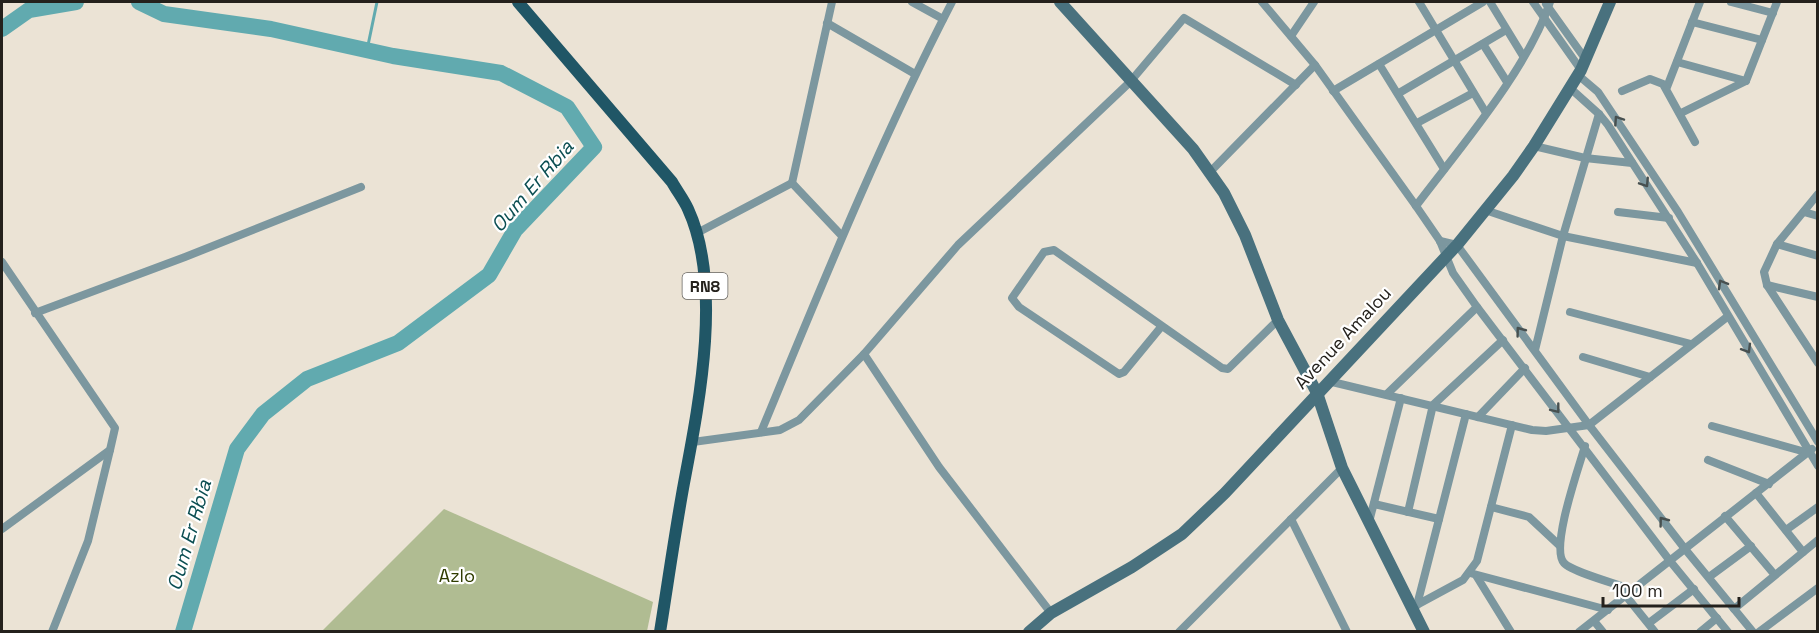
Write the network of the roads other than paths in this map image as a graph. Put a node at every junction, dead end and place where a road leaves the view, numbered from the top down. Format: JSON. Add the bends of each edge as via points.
{"nodes":[{"id":1,"x":518,"y":2,"type":"edge"},
{"id":2,"x":832,"y":2,"type":"edge"},
{"id":3,"x":912,"y":2,"type":"edge"},
{"id":4,"x":952,"y":2,"type":"edge"},
{"id":5,"x":1060,"y":2,"type":"edge"},
{"id":6,"x":1262,"y":2,"type":"edge"},
{"id":7,"x":1314,"y":2,"type":"edge"},
{"id":8,"x":1419,"y":2,"type":"edge"},
{"id":9,"x":1483,"y":2,"type":"edge"},
{"id":10,"x":1490,"y":2,"type":"edge"},
{"id":11,"x":1533,"y":2,"type":"edge"},
{"id":12,"x":1610,"y":2,"type":"edge"},
{"id":13,"x":1700,"y":2,"type":"edge"},
{"id":14,"x":1731,"y":2,"type":"edge"},
{"id":15,"x":1777,"y":2,"type":"edge"},
{"id":16,"x":1547,"y":3,"type":"edge"},
{"id":17,"x":1773,"y":13,"type":"junction"},
{"id":18,"x":1543,"y":17,"type":"junction"},
{"id":19,"x":943,"y":19,"type":"junction"},
{"id":20,"x":1692,"y":22,"type":"junction"},
{"id":21,"x":827,"y":23,"type":"junction"},
{"id":22,"x":1436,"y":30,"type":"junction"},
{"id":23,"x":1506,"y":30,"type":"junction"},
{"id":24,"x":1290,"y":36,"type":"junction"},
{"id":25,"x":1762,"y":40,"type":"junction"},
{"id":26,"x":1483,"y":44,"type":"junction"},
{"id":27,"x":1523,"y":56,"type":"junction"},
{"id":28,"x":1455,"y":60,"type":"junction"},
{"id":29,"x":1677,"y":62,"type":"junction"},
{"id":30,"x":1315,"y":64,"type":"junction"},
{"id":31,"x":1379,"y":64,"type":"junction"},
{"id":32,"x":1582,"y":68,"type":"junction"},
{"id":33,"x":915,"y":74,"type":"junction"},
{"id":34,"x":1507,"y":81,"type":"junction"},
{"id":35,"x":1746,"y":81,"type":"junction"},
{"id":36,"x":1130,"y":82,"type":"junction"},
{"id":37,"x":1296,"y":85,"type":"junction"},
{"id":38,"x":1667,"y":87,"type":"junction"},
{"id":39,"x":1570,"y":88,"type":"junction"},
{"id":40,"x":1333,"y":91,"type":"junction"},
{"id":41,"x":1622,"y":91,"type":"dead end"},
{"id":42,"x":1399,"y":93,"type":"junction"},
{"id":43,"x":1473,"y":93,"type":"junction"},
{"id":44,"x":1486,"y":113,"type":"junction"},
{"id":45,"x":1681,"y":113,"type":"junction"},
{"id":46,"x":1599,"y":114,"type":"junction"},
{"id":47,"x":1417,"y":123,"type":"junction"},
{"id":48,"x":1695,"y":142,"type":"dead end"},
{"id":49,"x":1534,"y":146,"type":"junction"},
{"id":50,"x":1585,"y":158,"type":"junction"},
{"id":51,"x":1632,"y":163,"type":"junction"},
{"id":52,"x":1444,"y":169,"type":"junction"},
{"id":53,"x":1211,"y":171,"type":"junction"},
{"id":54,"x":792,"y":183,"type":"junction"},
{"id":55,"x":361,"y":188,"type":"dead end"},
{"id":56,"x":1818,"y":194,"type":"edge"},
{"id":57,"x":1416,"y":206,"type":"junction"},
{"id":58,"x":1485,"y":210,"type":"junction"},
{"id":59,"x":1618,"y":212,"type":"dead end"},
{"id":60,"x":1804,"y":212,"type":"junction"},
{"id":61,"x":1818,"y":216,"type":"edge"},
{"id":62,"x":1669,"y":218,"type":"junction"},
{"id":63,"x":697,"y":233,"type":"junction"},
{"id":64,"x":842,"y":236,"type":"junction"},
{"id":65,"x":1563,"y":236,"type":"junction"},
{"id":66,"x":1440,"y":241,"type":"junction"},
{"id":67,"x":1777,"y":244,"type":"junction"},
{"id":68,"x":1457,"y":245,"type":"junction"},
{"id":69,"x":1445,"y":255,"type":"junction"},
{"id":70,"x":1818,"y":256,"type":"edge"},
{"id":71,"x":2,"y":262,"type":"edge"},
{"id":72,"x":1696,"y":263,"type":"junction"},
{"id":73,"x":1767,"y":285,"type":"junction"},
{"id":74,"x":1818,"y":297,"type":"edge"},
{"id":75,"x":1477,"y":307,"type":"junction"},
{"id":76,"x":1570,"y":312,"type":"dead end"},
{"id":77,"x":35,"y":313,"type":"junction"},
{"id":78,"x":1727,"y":316,"type":"junction"},
{"id":79,"x":1278,"y":320,"type":"junction"},
{"id":80,"x":1161,"y":327,"type":"junction"},
{"id":81,"x":1503,"y":340,"type":"junction"},
{"id":82,"x":1806,"y":343,"type":"junction"},
{"id":83,"x":1692,"y":344,"type":"junction"},
{"id":84,"x":1818,"y":346,"type":"edge"},
{"id":85,"x":1535,"y":351,"type":"junction"},
{"id":86,"x":864,"y":354,"type":"junction"},
{"id":87,"x":1583,"y":357,"type":"dead end"},
{"id":88,"x":1818,"y":363,"type":"edge"},
{"id":89,"x":1525,"y":368,"type":"junction"},
{"id":90,"x":1650,"y":377,"type":"junction"},
{"id":91,"x":1327,"y":381,"type":"junction"},
{"id":92,"x":1317,"y":393,"type":"junction"},
{"id":93,"x":1387,"y":394,"type":"junction"},
{"id":94,"x":1401,"y":398,"type":"junction"},
{"id":95,"x":1433,"y":405,"type":"junction"},
{"id":96,"x":1466,"y":414,"type":"junction"},
{"id":97,"x":1478,"y":417,"type":"junction"},
{"id":98,"x":1512,"y":425,"type":"junction"},
{"id":99,"x":1589,"y":425,"type":"junction"},
{"id":100,"x":1712,"y":426,"type":"dead end"},
{"id":101,"x":1572,"y":429,"type":"junction"},
{"id":102,"x":761,"y":432,"type":"junction"},
{"id":103,"x":693,"y":442,"type":"junction"},
{"id":104,"x":1818,"y":443,"type":"edge"},
{"id":105,"x":1585,"y":446,"type":"junction"},
{"id":106,"x":110,"y":450,"type":"junction"},
{"id":107,"x":1809,"y":453,"type":"junction"},
{"id":108,"x":1708,"y":460,"type":"dead end"},
{"id":109,"x":1818,"y":466,"type":"edge"},
{"id":110,"x":1342,"y":468,"type":"junction"},
{"id":111,"x":1768,"y":484,"type":"junction"},
{"id":112,"x":1756,"y":493,"type":"junction"},
{"id":113,"x":1374,"y":504,"type":"junction"},
{"id":114,"x":1491,"y":507,"type":"junction"},
{"id":115,"x":1818,"y":507,"type":"edge"},
{"id":116,"x":1408,"y":512,"type":"junction"},
{"id":117,"x":1725,"y":516,"type":"junction"},
{"id":118,"x":1291,"y":519,"type":"junction"},
{"id":119,"x":1439,"y":519,"type":"junction"},
{"id":120,"x":1369,"y":522,"type":"junction"},
{"id":121,"x":2,"y":529,"type":"edge"},
{"id":122,"x":1786,"y":530,"type":"junction"},
{"id":123,"x":1818,"y":540,"type":"edge"},
{"id":124,"x":1559,"y":545,"type":"junction"},
{"id":125,"x":1751,"y":546,"type":"junction"},
{"id":126,"x":1685,"y":549,"type":"junction"},
{"id":127,"x":1803,"y":552,"type":"junction"},
{"id":128,"x":1671,"y":561,"type":"junction"},
{"id":129,"x":1774,"y":574,"type":"junction"},
{"id":130,"x":1474,"y":575,"type":"junction"},
{"id":131,"x":1709,"y":577,"type":"junction"},
{"id":132,"x":1818,"y":588,"type":"edge"},
{"id":133,"x":1694,"y":589,"type":"junction"},
{"id":134,"x":1634,"y":590,"type":"junction"},
{"id":135,"x":1626,"y":596,"type":"junction"},
{"id":136,"x":1415,"y":606,"type":"junction"},
{"id":137,"x":1734,"y":609,"type":"junction"},
{"id":138,"x":1608,"y":610,"type":"junction"},
{"id":139,"x":1051,"y":613,"type":"junction"},
{"id":140,"x":1717,"y":618,"type":"junction"},
{"id":141,"x":1594,"y":621,"type":"junction"},
{"id":142,"x":1648,"y":623,"type":"junction"},
{"id":143,"x":52,"y":632,"type":"edge"},
{"id":144,"x":660,"y":632,"type":"edge"},
{"id":145,"x":1029,"y":632,"type":"edge"},
{"id":146,"x":1179,"y":632,"type":"edge"},
{"id":147,"x":1347,"y":632,"type":"edge"},
{"id":148,"x":1424,"y":632,"type":"edge"},
{"id":149,"x":1511,"y":632,"type":"edge"},
{"id":150,"x":1579,"y":632,"type":"edge"},
{"id":151,"x":1603,"y":632,"type":"edge"},
{"id":152,"x":1655,"y":632,"type":"edge"},
{"id":153,"x":1700,"y":632,"type":"edge"},
{"id":154,"x":1728,"y":632,"type":"edge"},
{"id":155,"x":1753,"y":632,"type":"edge"},
{"id":156,"x":1760,"y":632,"type":"edge"}],
"edges":[{"from":1,"to":63,"type":"main road","number":"RN8","via":[[672,182]]},
{"from":2,"to":21,"type":"street"},
{"from":3,"to":19,"type":"street"},
{"from":4,"to":19,"type":"street"},
{"from":5,"to":36,"type":"main road"},
{"from":6,"to":24,"type":"street"},
{"from":7,"to":24,"type":"street"},
{"from":8,"to":22,"type":"street"},
{"from":9,"to":22,"type":"street"},
{"from":10,"to":23,"type":"street"},
{"from":11,"to":18,"type":"street"},
{"from":12,"to":32,"type":"main road","name":"Avenue Amalou"},
{"from":13,"to":20,"type":"street"},
{"from":14,"to":17,"type":"street"},
{"from":15,"to":17,"type":"street"},
{"from":16,"to":18,"type":"street"},
{"from":16,"to":32,"type":"street"},
{"from":17,"to":25,"type":"street"},
{"from":18,"to":27,"type":"street"},
{"from":18,"to":32,"type":"street"},
{"from":19,"to":33,"type":"street"},
{"from":20,"to":25,"type":"street"},
{"from":20,"to":29,"type":"street"},
{"from":21,"to":33,"type":"street"},
{"from":21,"to":54,"type":"street"},
{"from":22,"to":28,"type":"street"},
{"from":22,"to":31,"type":"street"},
{"from":23,"to":26,"type":"street"},
{"from":23,"to":27,"type":"street"},
{"from":24,"to":30,"type":"street"},
{"from":25,"to":35,"type":"street"},
{"from":26,"to":28,"type":"street"},
{"from":26,"to":34,"type":"street"},
{"from":27,"to":34,"type":"street"},
{"from":28,"to":42,"type":"street"},
{"from":28,"to":43,"type":"street"},
{"from":29,"to":35,"type":"street"},
{"from":29,"to":38,"type":"street"},
{"from":30,"to":37,"type":"street"},
{"from":30,"to":40,"type":"street"},
{"from":31,"to":40,"type":"street"},
{"from":31,"to":42,"type":"street"},
{"from":32,"to":39,"type":"main road","name":"Avenue Amalou"},
{"from":104,"to":32,"type":"street","one_way":true,"via":[[1678,212]]},
{"from":33,"to":64,"type":"street"},
{"from":34,"to":44,"type":"street"},
{"from":35,"to":45,"type":"street"},
{"from":36,"to":37,"type":"street","via":[[1184,18]]},
{"from":36,"to":53,"type":"main road"},
{"from":36,"to":86,"type":"street","via":[[958,244]]},
{"from":37,"to":53,"type":"street"},
{"from":38,"to":41,"type":"street","via":[[1650,80]]},
{"from":38,"to":45,"type":"street"},
{"from":39,"to":46,"type":"street"},
{"from":39,"to":49,"type":"main road","name":"Avenue Amalou"},
{"from":40,"to":57,"type":"street"},
{"from":42,"to":47,"type":"street"},
{"from":43,"to":44,"type":"street"},
{"from":43,"to":47,"type":"street"},
{"from":44,"to":52,"type":"street"},
{"from":45,"to":48,"type":"street"},
{"from":46,"to":50,"type":"street"},
{"from":46,"to":51,"type":"street"},
{"from":47,"to":52,"type":"street"},
{"from":49,"to":50,"type":"street"},
{"from":49,"to":58,"type":"main road","name":"Avenue Amalou"},
{"from":50,"to":51,"type":"street"},
{"from":50,"to":65,"type":"street"},
{"from":51,"to":62,"type":"street","one_way":true},
{"from":52,"to":57,"type":"street"},
{"from":53,"to":79,"type":"main road","via":[[1245,235]]},
{"from":54,"to":63,"type":"street"},
{"from":54,"to":64,"type":"street"},
{"from":55,"to":77,"type":"street"},
{"from":56,"to":60,"type":"street"},
{"from":57,"to":66,"type":"street"},
{"from":58,"to":65,"type":"street"},
{"from":58,"to":68,"type":"main road","name":"Avenue Amalou"},
{"from":59,"to":62,"type":"street"},
{"from":60,"to":61,"type":"street"},
{"from":60,"to":67,"type":"street"},
{"from":62,"to":72,"type":"street"},
{"from":63,"to":103,"type":"main road","number":"RN8","via":[[706,310]]},
{"from":64,"to":102,"type":"street"},
{"from":65,"to":72,"type":"street"},
{"from":65,"to":85,"type":"street"},
{"from":66,"to":68,"type":"street"},
{"from":66,"to":69,"type":"street"},
{"from":67,"to":70,"type":"street"},
{"from":67,"to":73,"type":"street","via":[[1765,266]]},
{"from":68,"to":69,"type":"main road","name":"Avenue Amalou"},
{"from":85,"to":68,"type":"street","one_way":true},
{"from":69,"to":75,"type":"street"},
{"from":69,"to":91,"type":"main road","name":"Avenue Amalou"},
{"from":71,"to":77,"type":"street"},
{"from":72,"to":78,"type":"street"},
{"from":73,"to":74,"type":"street"},
{"from":73,"to":82,"type":"street"},
{"from":75,"to":81,"type":"street"},
{"from":75,"to":93,"type":"street"},
{"from":76,"to":83,"type":"street"},
{"from":77,"to":106,"type":"street","via":[[110,418],[115,435]]},
{"from":78,"to":83,"type":"street"},
{"from":78,"to":107,"type":"street","one_way":true},
{"from":79,"to":80,"type":"street","via":[[1228,369]]},
{"from":79,"to":92,"type":"main road"},
{"from":80,"to":80,"type":"street","via":[[1050,249],[1012,298],[1019,307],[1119,374]]},
{"from":81,"to":89,"type":"street"},
{"from":81,"to":95,"type":"street"},
{"from":82,"to":84,"type":"street"},
{"from":82,"to":88,"type":"street"},
{"from":83,"to":90,"type":"street"},
{"from":85,"to":99,"type":"street"},
{"from":86,"to":102,"type":"street","via":[[799,420],[780,430]]},
{"from":86,"to":139,"type":"street","via":[[939,467]]},
{"from":87,"to":90,"type":"street"},
{"from":89,"to":97,"type":"street"},
{"from":89,"to":101,"type":"street","one_way":true},
{"from":90,"to":99,"type":"street"},
{"from":91,"to":92,"type":"main road","name":"Avenue Amalou"},
{"from":91,"to":93,"type":"street"},
{"from":92,"to":110,"type":"main road"},
{"from":92,"to":139,"type":"main road","name":"Avenue Amalou","via":[[1182,534]]},
{"from":93,"to":94,"type":"street"},
{"from":94,"to":95,"type":"street"},
{"from":94,"to":113,"type":"street"},
{"from":95,"to":96,"type":"street"},
{"from":95,"to":116,"type":"street"},
{"from":96,"to":97,"type":"street"},
{"from":96,"to":119,"type":"street"},
{"from":97,"to":98,"type":"street"},
{"from":98,"to":101,"type":"street","via":[[1546,431]]},
{"from":98,"to":114,"type":"street"},
{"from":99,"to":101,"type":"street"},
{"from":126,"to":99,"type":"street","one_way":true},
{"from":100,"to":107,"type":"street"},
{"from":101,"to":105,"type":"street"},
{"from":102,"to":103,"type":"street"},
{"from":103,"to":144,"type":"main road","number":"RN8"},
{"from":104,"to":107,"type":"street"},
{"from":105,"to":124,"type":"street"},
{"from":105,"to":128,"type":"street"},
{"from":106,"to":121,"type":"street"},
{"from":106,"to":143,"type":"street","via":[[88,541]]},
{"from":107,"to":109,"type":"street"},
{"from":107,"to":111,"type":"street"},
{"from":108,"to":111,"type":"street"},
{"from":110,"to":118,"type":"street"},
{"from":110,"to":120,"type":"main road"},
{"from":111,"to":112,"type":"street"},
{"from":112,"to":117,"type":"street"},
{"from":112,"to":122,"type":"street"},
{"from":113,"to":116,"type":"street"},
{"from":113,"to":120,"type":"street"},
{"from":114,"to":124,"type":"street","via":[[1528,517]]},
{"from":114,"to":130,"type":"street"},
{"from":115,"to":122,"type":"street"},
{"from":116,"to":119,"type":"street"},
{"from":117,"to":125,"type":"street"},
{"from":117,"to":126,"type":"street"},
{"from":118,"to":146,"type":"street"},
{"from":118,"to":147,"type":"street"},
{"from":119,"to":136,"type":"street"},
{"from":120,"to":136,"type":"main road"},
{"from":122,"to":127,"type":"street"},
{"from":123,"to":127,"type":"street"},
{"from":124,"to":134,"type":"street","via":[[1560,556],[1568,566]]},
{"from":125,"to":129,"type":"street"},
{"from":125,"to":131,"type":"street"},
{"from":126,"to":128,"type":"street"},
{"from":126,"to":131,"type":"street"},
{"from":127,"to":129,"type":"street"},
{"from":128,"to":133,"type":"street"},
{"from":128,"to":134,"type":"street"},
{"from":129,"to":137,"type":"street"},
{"from":130,"to":136,"type":"street"},
{"from":130,"to":138,"type":"street"},
{"from":130,"to":149,"type":"street"},
{"from":131,"to":137,"type":"street"},
{"from":132,"to":156,"type":"street"},
{"from":133,"to":140,"type":"street"},
{"from":133,"to":142,"type":"street"},
{"from":134,"to":135,"type":"street"},
{"from":135,"to":138,"type":"street"},
{"from":135,"to":142,"type":"street"},
{"from":136,"to":148,"type":"main road"},
{"from":137,"to":155,"type":"street"},
{"from":138,"to":141,"type":"street"},
{"from":139,"to":145,"type":"main road","name":"Avenue Amalou"},
{"from":140,"to":153,"type":"street"},
{"from":140,"to":154,"type":"street"},
{"from":141,"to":150,"type":"street"},
{"from":141,"to":151,"type":"street"},
{"from":142,"to":152,"type":"street"}]}
